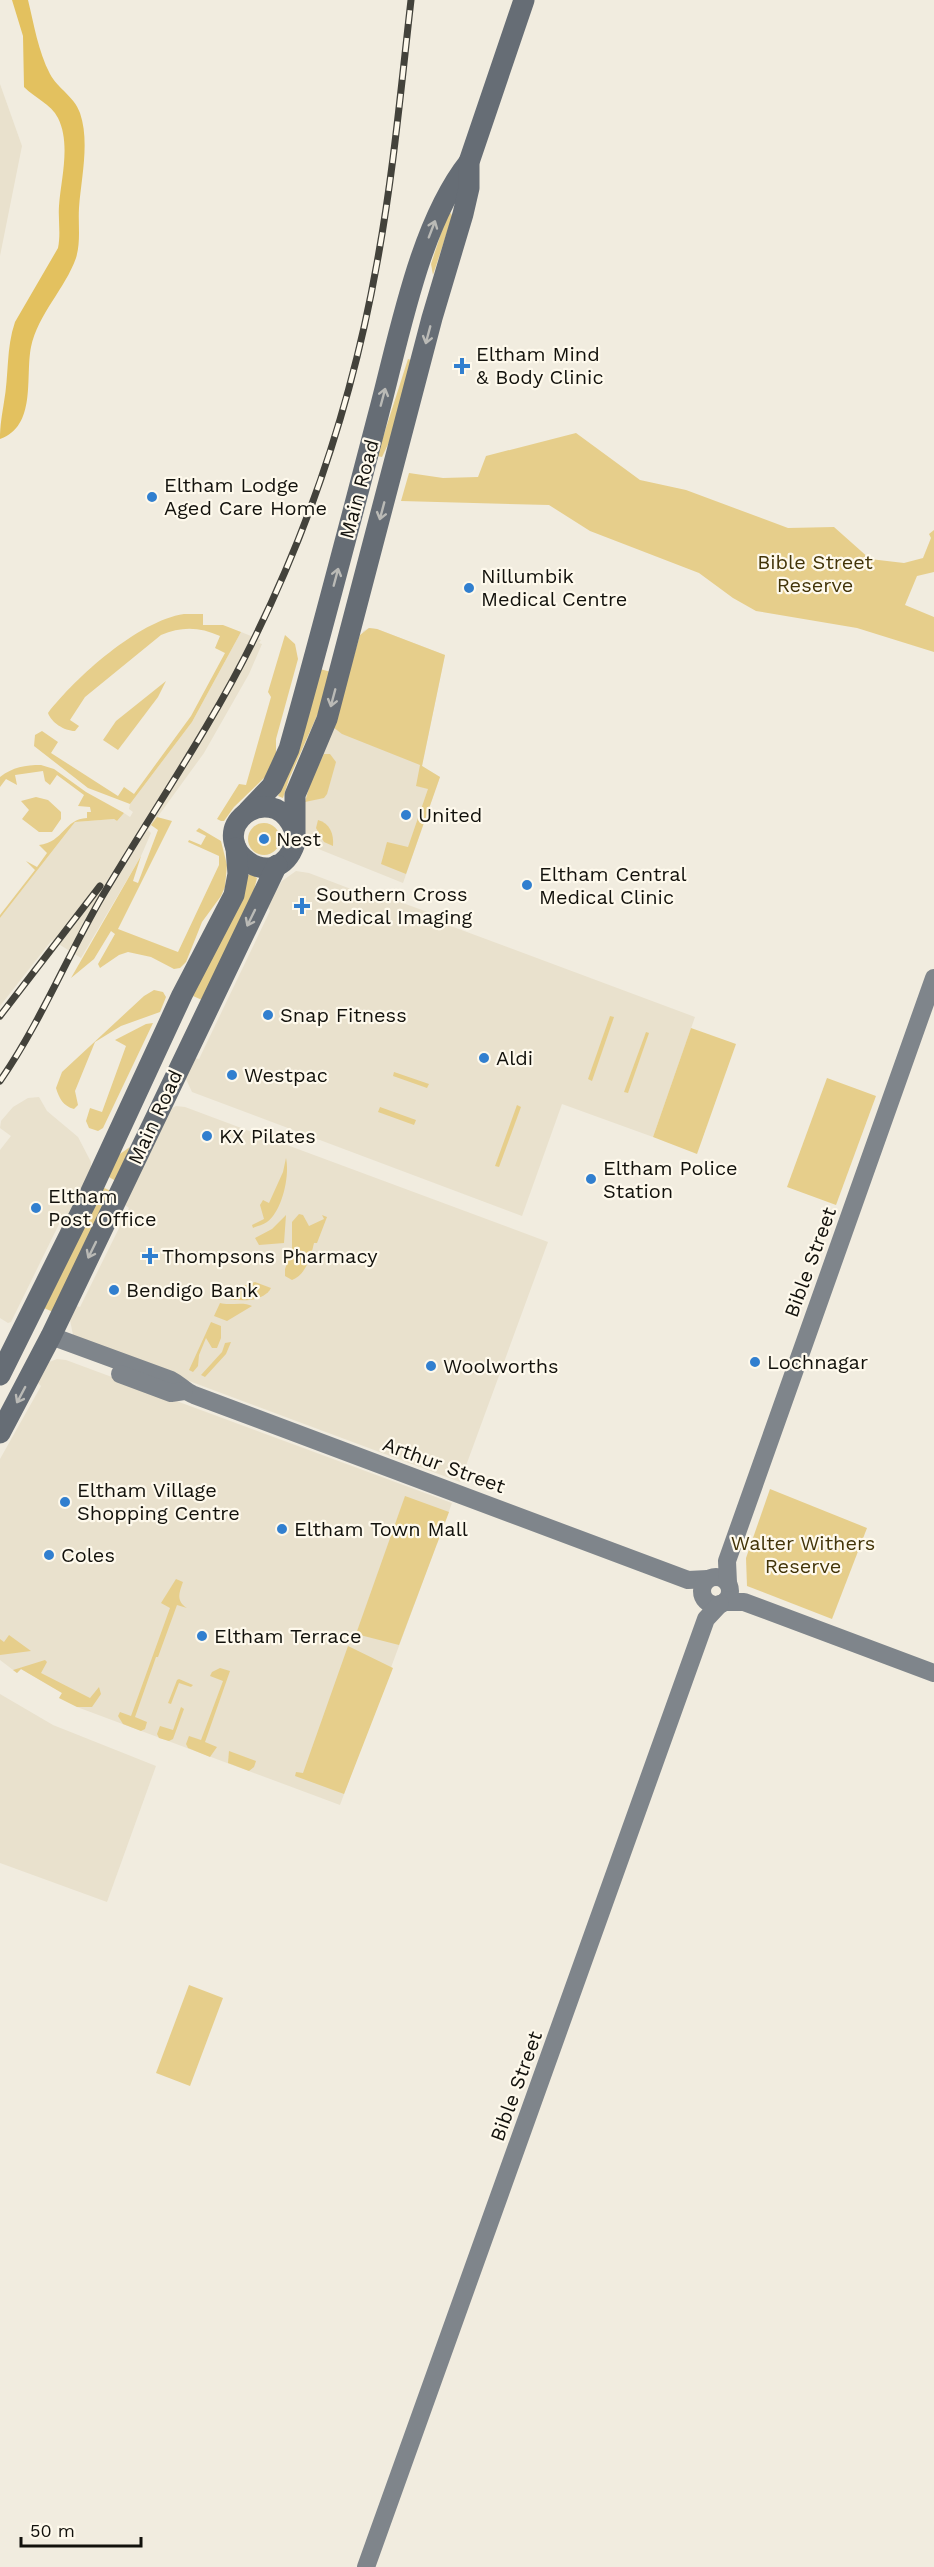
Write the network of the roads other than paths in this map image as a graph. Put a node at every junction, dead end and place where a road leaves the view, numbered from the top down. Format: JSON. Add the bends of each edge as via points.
{"nodes":[{"id":1,"x":524,"y":0,"type":"edge"},
{"id":2,"x":470,"y":162,"type":"junction"},
{"id":3,"x":414,"y":285,"type":"junction"},
{"id":4,"x":439,"y":293,"type":"junction"},
{"id":5,"x":328,"y":606,"type":"junction"},
{"id":6,"x":355,"y":614,"type":"junction"},
{"id":7,"x":320,"y":633,"type":"junction"},
{"id":8,"x":347,"y":641,"type":"junction"},
{"id":9,"x":246,"y":813,"type":"junction"},
{"id":10,"x":294,"y":829,"type":"junction"},
{"id":11,"x":236,"y":847,"type":"junction"},
{"id":12,"x":277,"y":865,"type":"junction"},
{"id":13,"x":934,"y":978,"type":"edge"},
{"id":14,"x":182,"y":995,"type":"junction"},
{"id":15,"x":194,"y":1036,"type":"junction"},
{"id":16,"x":153,"y":1121,"type":"junction"},
{"id":17,"x":110,"y":1150,"type":"junction"},
{"id":18,"x":51,"y":1336,"type":"junction"},
{"id":19,"x":20,"y":1338,"type":"junction"},
{"id":20,"x":40,"y":1357,"type":"junction"},
{"id":21,"x":0,"y":1376,"type":"edge"},
{"id":22,"x":184,"y":1391,"type":"junction"},
{"id":23,"x":0,"y":1433,"type":"edge"},
{"id":24,"x":716,"y":1591,"type":"junction"},
{"id":25,"x":934,"y":1673,"type":"edge"},
{"id":26,"x":366,"y":2567,"type":"edge"}],
"edges":[{"from":1,"to":2,"type":"main road","name":"Main Road"},
{"from":3,"to":2,"type":"main road","name":"Main Road","one_way":true,"via":[[441,207]]},
{"from":2,"to":4,"type":"main road","name":"Main Road","via":[[467,201]]},
{"from":3,"to":4,"type":"main road"},
{"from":5,"to":3,"type":"main road","name":"Main Road","one_way":true},
{"from":4,"to":6,"type":"main road","name":"Main Road","one_way":true},
{"from":5,"to":6,"type":"main road"},
{"from":5,"to":7,"type":"main road","name":"Main Road"},
{"from":6,"to":8,"type":"main road","name":"Main Road"},
{"from":7,"to":8,"type":"main road"},
{"from":7,"to":9,"type":"main road","name":"Main Road","via":[[279,774]]},
{"from":8,"to":10,"type":"main road","name":"Main Road","one_way":true,"via":[[327,719],[298,786]]},
{"from":9,"to":10,"type":"main road","via":[[258,808],[277,810]]},
{"from":9,"to":11,"type":"main road","via":[[236,828]]},
{"from":10,"to":12,"type":"main road","via":[[292,851]]},
{"from":11,"to":12,"type":"main road","via":[[249,864],[263,868]]},
{"from":11,"to":14,"type":"main road","name":"Main Road","via":[[238,874],[234,895]]},
{"from":12,"to":15,"type":"main road","name":"Main Road","one_way":true},
{"from":13,"to":24,"type":"street","name":"Bible Street"},
{"from":14,"to":15,"type":"main road"},
{"from":14,"to":17,"type":"main road","name":"Main Road"},
{"from":15,"to":16,"type":"main road","name":"Main Road"},
{"from":16,"to":17,"type":"main road"},
{"from":16,"to":18,"type":"main road","name":"Main Road","one_way":true},
{"from":17,"to":19,"type":"main road","name":"Main Road"},
{"from":18,"to":19,"type":"main road","via":[[35,1334]]},
{"from":18,"to":20,"type":"main road","name":"Main Road"},
{"from":18,"to":22,"type":"street","name":"Arthur Street","via":[[171,1380]]},
{"from":19,"to":21,"type":"main road","name":"Main Road"},
{"from":20,"to":22,"type":"street","name":"Arthur Street","via":[[65,1353],[166,1392]]},
{"from":20,"to":23,"type":"main road","name":"Main Road","one_way":true},
{"from":22,"to":24,"type":"street","name":"Arthur Street"},
{"from":24,"to":25,"type":"street","name":"Arthur Street"},
{"from":24,"to":26,"type":"street","name":"Bible Street"}]}
